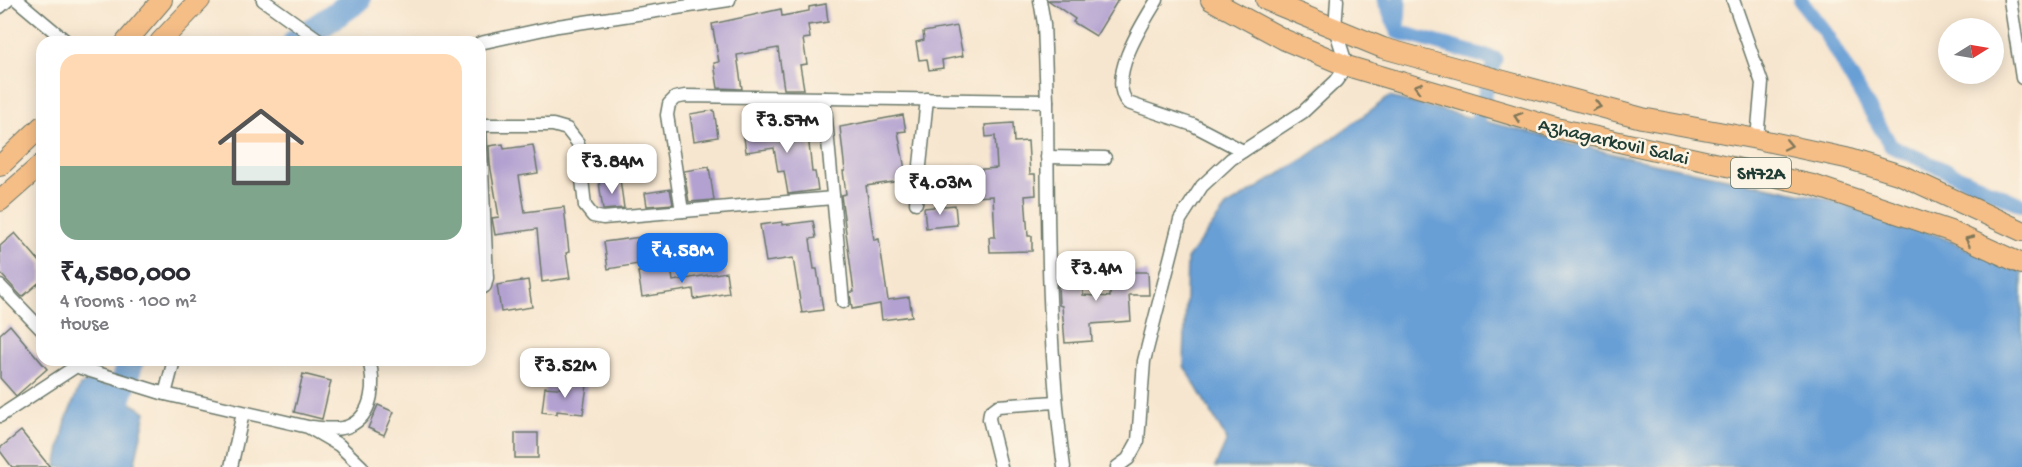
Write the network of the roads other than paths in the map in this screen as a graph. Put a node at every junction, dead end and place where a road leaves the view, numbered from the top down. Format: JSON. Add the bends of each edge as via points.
{"nodes":[{"id":1,"x":8,"y":0,"type":"edge"},
{"id":2,"x":17,"y":0,"type":"edge"},
{"id":3,"x":200,"y":0,"type":"edge"},
{"id":4,"x":729,"y":0,"type":"edge"},
{"id":5,"x":1040,"y":0,"type":"edge"},
{"id":6,"x":1156,"y":0,"type":"edge"},
{"id":7,"x":1211,"y":0,"type":"edge"},
{"id":8,"x":1266,"y":0,"type":"edge"},
{"id":9,"x":1733,"y":0,"type":"edge"},
{"id":10,"x":2010,"y":0,"type":"edge"},
{"id":11,"x":265,"y":1,"type":"edge"},
{"id":12,"x":1337,"y":2,"type":"edge"},
{"id":13,"x":0,"y":7,"type":"edge"},
{"id":14,"x":156,"y":7,"type":"edge"},
{"id":15,"x":1335,"y":29,"type":"junction"},
{"id":16,"x":61,"y":36,"type":"edge"},
{"id":17,"x":131,"y":36,"type":"edge"},
{"id":18,"x":163,"y":36,"type":"edge"},
{"id":19,"x":166,"y":36,"type":"edge"},
{"id":20,"x":314,"y":36,"type":"edge"},
{"id":21,"x":486,"y":42,"type":"edge"},
{"id":22,"x":1347,"y":66,"type":"junction"},
{"id":23,"x":2022,"y":78,"type":"edge"},
{"id":24,"x":824,"y":98,"type":"junction"},
{"id":25,"x":927,"y":99,"type":"junction"},
{"id":26,"x":1047,"y":101,"type":"junction"},
{"id":27,"x":486,"y":126,"type":"edge"},
{"id":28,"x":36,"y":132,"type":"edge"},
{"id":29,"x":1757,"y":139,"type":"junction"},
{"id":30,"x":1243,"y":151,"type":"junction"},
{"id":31,"x":1047,"y":157,"type":"junction"},
{"id":32,"x":1105,"y":158,"type":"dead end"},
{"id":33,"x":0,"y":166,"type":"edge"},
{"id":34,"x":36,"y":169,"type":"edge"},
{"id":35,"x":833,"y":198,"type":"junction"},
{"id":36,"x":0,"y":201,"type":"edge"},
{"id":37,"x":916,"y":203,"type":"dead end"},
{"id":38,"x":682,"y":211,"type":"junction"},
{"id":39,"x":2022,"y":231,"type":"edge"},
{"id":40,"x":486,"y":256,"type":"edge"},
{"id":41,"x":2022,"y":264,"type":"edge"},
{"id":42,"x":486,"y":283,"type":"edge"},
{"id":43,"x":0,"y":286,"type":"edge"},
{"id":44,"x":843,"y":302,"type":"dead end"},
{"id":45,"x":36,"y":324,"type":"edge"},
{"id":46,"x":75,"y":366,"type":"edge"},
{"id":47,"x":80,"y":366,"type":"edge"},
{"id":48,"x":171,"y":366,"type":"edge"},
{"id":49,"x":370,"y":366,"type":"edge"},
{"id":50,"x":160,"y":392,"type":"junction"},
{"id":51,"x":1055,"y":402,"type":"junction"},
{"id":52,"x":243,"y":413,"type":"junction"},
{"id":53,"x":0,"y":416,"type":"edge"},
{"id":54,"x":308,"y":427,"type":"junction"},
{"id":55,"x":231,"y":467,"type":"edge"},
{"id":56,"x":362,"y":467,"type":"edge"},
{"id":57,"x":1001,"y":467,"type":"edge"},
{"id":58,"x":1064,"y":467,"type":"edge"},
{"id":59,"x":1119,"y":467,"type":"edge"}],
"edges":[{"from":1,"to":13,"type":"street"},
{"from":2,"to":16,"type":"street"},
{"from":3,"to":19,"type":"main road"},
{"from":4,"to":21,"type":"street","via":[[558,26]]},
{"from":5,"to":26,"type":"street"},
{"from":6,"to":30,"type":"street","via":[[1135,37],[1120,86],[1122,97],[1128,103],[1193,125]]},
{"from":7,"to":22,"type":"main road","name":"Azhagarkovil Salai","number":"SH72A","via":[[1285,40]]},
{"from":8,"to":15,"type":"main road","name":"Azhagarkovil Salai","number":"SH72A"},
{"from":9,"to":29,"type":"street","via":[[1762,83]]},
{"from":10,"to":23,"type":"street"},
{"from":11,"to":20,"type":"street"},
{"from":12,"to":15,"type":"street"},
{"from":14,"to":17,"type":"main road"},
{"from":14,"to":18,"type":"main road"},
{"from":15,"to":22,"type":"street"},
{"from":15,"to":29,"type":"main road","name":"Azhagarkovil Salai","number":"SH72A","one_way":true,"via":[[1383,48],[1642,118]]},
{"from":22,"to":30,"type":"street","via":[[1303,112]]},
{"from":41,"to":22,"type":"main road","name":"Azhagarkovil Salai","number":"SH72A","one_way":true,"via":[[1950,231],[1814,185],[1556,128]]},
{"from":24,"to":25,"type":"street"},
{"from":24,"to":35,"type":"street"},
{"from":24,"to":38,"type":"street","via":[[675,98],[667,115]]},
{"from":25,"to":26,"type":"street"},
{"from":25,"to":37,"type":"street"},
{"from":26,"to":31,"type":"street"},
{"from":27,"to":38,"type":"street","via":[[553,125],[567,129],[578,143],[585,206],[593,216]]},
{"from":28,"to":33,"type":"main road"},
{"from":29,"to":39,"type":"main road","name":"Azhagarkovil Salai","number":"SH72A","one_way":true,"via":[[1846,158],[1901,175]]},
{"from":30,"to":59,"type":"street","via":[[1202,186],[1180,220],[1144,361],[1138,441]]},
{"from":31,"to":32,"type":"street"},
{"from":31,"to":51,"type":"street","via":[[1048,294]]},
{"from":34,"to":36,"type":"main road"},
{"from":35,"to":38,"type":"street"},
{"from":35,"to":44,"type":"street"},
{"from":40,"to":42,"type":"street"},
{"from":43,"to":45,"type":"street"},
{"from":46,"to":53,"type":"street"},
{"from":47,"to":50,"type":"street"},
{"from":48,"to":50,"type":"street"},
{"from":49,"to":54,"type":"street","via":[[373,386],[363,416],[337,429]]},
{"from":50,"to":52,"type":"street"},
{"from":51,"to":57,"type":"street","via":[[998,406],[990,412]]},
{"from":51,"to":58,"type":"street"},
{"from":52,"to":54,"type":"street"},
{"from":52,"to":55,"type":"street"},
{"from":54,"to":56,"type":"street","via":[[339,446]]}]}
